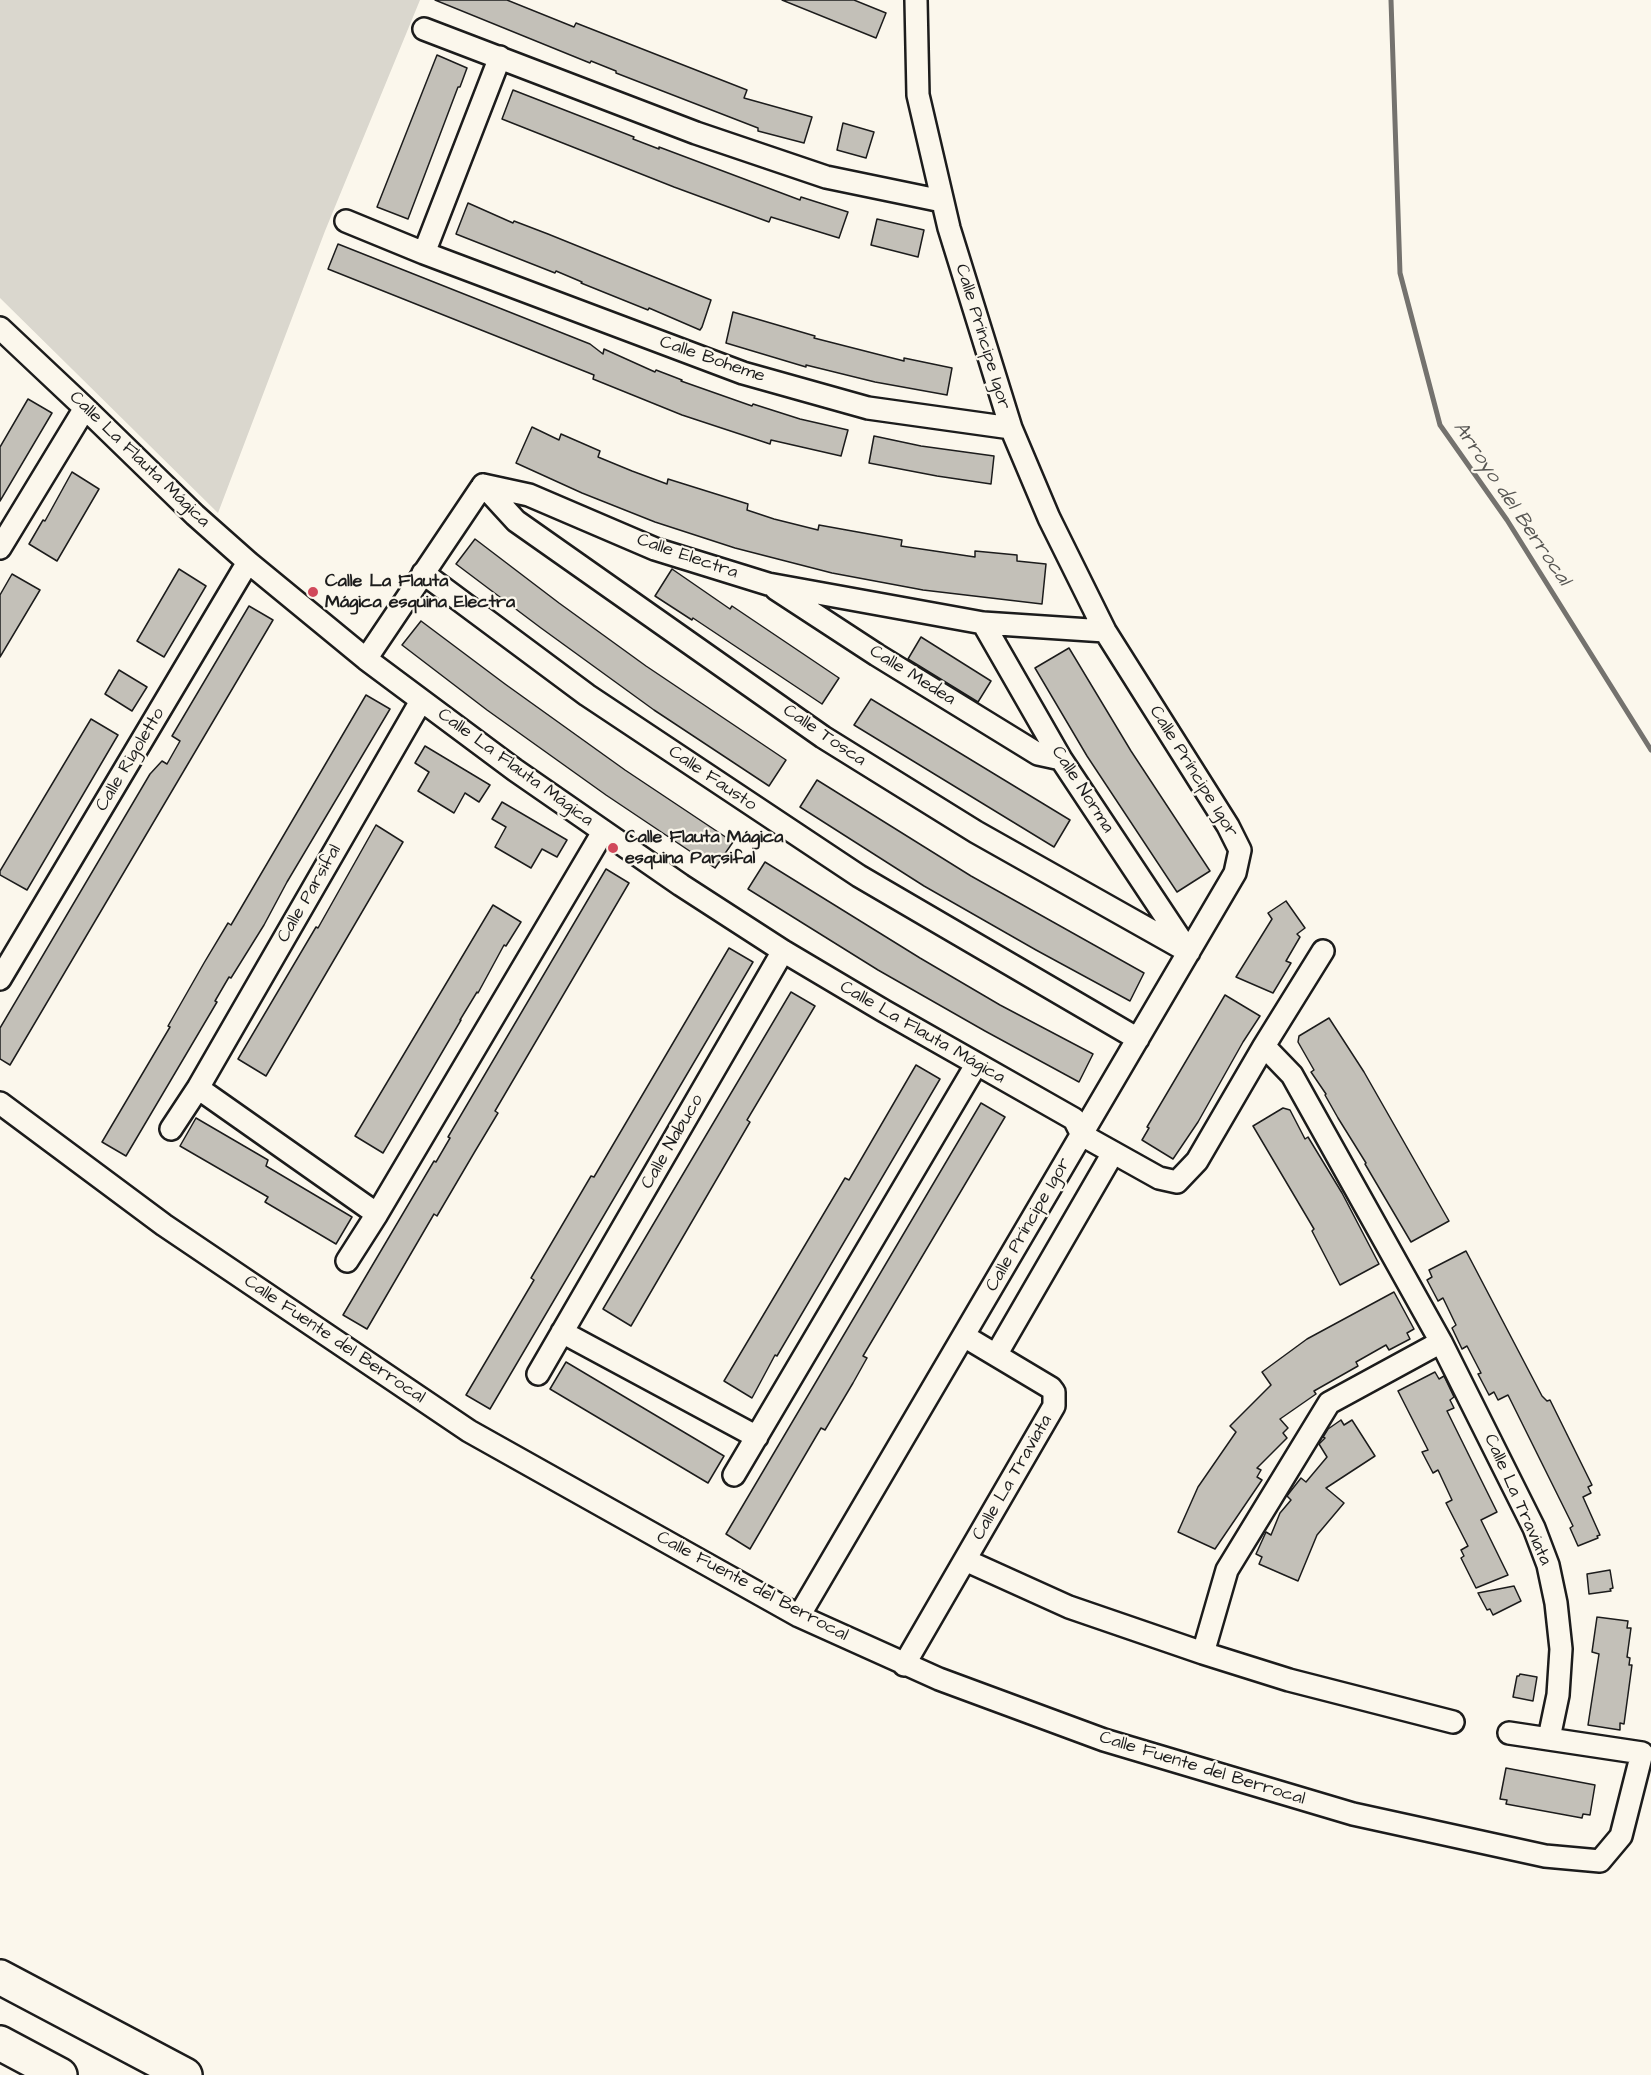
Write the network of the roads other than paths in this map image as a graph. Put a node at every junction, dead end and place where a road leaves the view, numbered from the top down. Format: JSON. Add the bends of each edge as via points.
{"nodes":[{"id":1,"x":916,"y":0,"type":"edge"},
{"id":2,"x":424,"y":29,"type":"dead end"},
{"id":3,"x":500,"y":57,"type":"junction"},
{"id":4,"x":942,"y":201,"type":"junction"},
{"id":5,"x":346,"y":221,"type":"dead end"},
{"id":6,"x":424,"y":253,"type":"junction"},
{"id":7,"x":0,"y":328,"type":"edge"},
{"id":8,"x":85,"y":408,"type":"junction"},
{"id":9,"x":1011,"y":428,"type":"junction"},
{"id":10,"x":483,"y":485,"type":"junction"},
{"id":11,"x":0,"y":548,"type":"edge"},
{"id":12,"x":248,"y":562,"type":"junction"},
{"id":13,"x":423,"y":573,"type":"junction"},
{"id":14,"x":768,"y":584,"type":"junction"},
{"id":15,"x":983,"y":623,"type":"junction"},
{"id":16,"x":1105,"y":631,"type":"junction"},
{"id":17,"x":366,"y":659,"type":"junction"},
{"id":18,"x":421,"y":701,"type":"junction"},
{"id":19,"x":1061,"y":759,"type":"junction"},
{"id":20,"x":603,"y":832,"type":"junction"},
{"id":21,"x":783,"y":951,"type":"junction"},
{"id":22,"x":1323,"y":951,"type":"dead end"},
{"id":23,"x":7,"y":952,"type":"edge"},
{"id":24,"x":1189,"y":952,"type":"junction"},
{"id":25,"x":0,"y":979,"type":"edge"},
{"id":26,"x":1138,"y":1039,"type":"junction"},
{"id":27,"x":1264,"y":1046,"type":"junction"},
{"id":28,"x":976,"y":1065,"type":"junction"},
{"id":29,"x":198,"y":1088,"type":"junction"},
{"id":30,"x":0,"y":1103,"type":"edge"},
{"id":31,"x":171,"y":1129,"type":"dead end"},
{"id":32,"x":1082,"y":1135,"type":"junction"},
{"id":33,"x":1113,"y":1153,"type":"junction"},
{"id":34,"x":377,"y":1214,"type":"junction"},
{"id":35,"x":347,"y":1261,"type":"dead end"},
{"id":36,"x":562,"y":1332,"type":"junction"},
{"id":37,"x":964,"y":1336,"type":"junction"},
{"id":38,"x":1442,"y":1342,"type":"junction"},
{"id":39,"x":996,"y":1355,"type":"junction"},
{"id":40,"x":537,"y":1374,"type":"dead end"},
{"id":41,"x":757,"y":1437,"type":"junction"},
{"id":42,"x":734,"y":1475,"type":"dead end"},
{"id":43,"x":964,"y":1560,"type":"junction"},
{"id":44,"x":799,"y":1616,"type":"junction"},
{"id":45,"x":1203,"y":1653,"type":"junction"},
{"id":46,"x":904,"y":1665,"type":"junction"},
{"id":47,"x":1453,"y":1722,"type":"dead end"},
{"id":48,"x":1509,"y":1733,"type":"dead end"},
{"id":49,"x":1549,"y":1738,"type":"junction"},
{"id":50,"x":0,"y":1977,"type":"edge"},
{"id":51,"x":0,"y":2043,"type":"edge"},
{"id":52,"x":60,"y":2075,"type":"edge"},
{"id":53,"x":185,"y":2075,"type":"edge"}],
"edges":[{"from":1,"to":4,"type":"street","name":"Calle Príncipe Igor","via":[[918,95]]},
{"from":2,"to":3,"type":"street"},
{"from":3,"to":4,"type":"street","via":[[696,133],[826,177]]},
{"from":3,"to":6,"type":"street"},
{"from":4,"to":9,"type":"street","name":"Calle Príncipe Igor"},
{"from":5,"to":6,"type":"street","name":"Calle Boheme"},
{"from":6,"to":9,"type":"street","name":"Calle Boheme","via":[[743,373],[868,408]]},
{"from":7,"to":8,"type":"street","name":"Calle La Flauta Mágica"},
{"from":8,"to":11,"type":"street"},
{"from":8,"to":12,"type":"street","name":"Calle La Flauta Mágica"},
{"from":9,"to":16,"type":"street","name":"Calle Príncipe Igor","via":[[1049,518]]},
{"from":10,"to":13,"type":"street"},
{"from":10,"to":14,"type":"street","name":"Calle Electra","via":[[529,495],[655,549]]},
{"from":10,"to":24,"type":"street","name":"Calle Tosca","via":[[516,521],[823,737],[976,832]]},
{"from":12,"to":17,"type":"street","name":"Calle La Flauta Mágica"},
{"from":12,"to":23,"type":"street","name":"Calle Rigoletto"},
{"from":13,"to":17,"type":"street"},
{"from":13,"to":26,"type":"street","name":"Calle Fausto","via":[[587,695],[859,876]]},
{"from":14,"to":15,"type":"street","name":"Calle Electra"},
{"from":14,"to":19,"type":"street","name":"Calle Medea","via":[[1038,754]]},
{"from":15,"to":16,"type":"street","name":"Calle Electra"},
{"from":15,"to":19,"type":"street","name":"Calle Norma"},
{"from":16,"to":24,"type":"street","name":"Calle Príncipe Igor","via":[[1240,850],[1235,873]]},
{"from":17,"to":18,"type":"street","name":"Calle La Flauta Mágica"},
{"from":18,"to":20,"type":"street","name":"Calle La Flauta Mágica"},
{"from":18,"to":29,"type":"street","name":"Calle Parsifal"},
{"from":19,"to":24,"type":"street","name":"Calle Norma"},
{"from":20,"to":21,"type":"street","name":"Calle La Flauta Mágica"},
{"from":20,"to":34,"type":"street"},
{"from":21,"to":28,"type":"street","name":"Calle La Flauta Mágica"},
{"from":21,"to":36,"type":"street","name":"Calle Nabuco"},
{"from":22,"to":27,"type":"street"},
{"from":23,"to":25,"type":"street","name":"Calle Rigoletto"},
{"from":24,"to":26,"type":"street","name":"Calle Príncipe Igor"},
{"from":26,"to":32,"type":"street","name":"Calle Príncipe Igor"},
{"from":27,"to":33,"type":"street","via":[[1197,1161],[1177,1182],[1159,1178]]},
{"from":27,"to":38,"type":"street","name":"Calle La Traviata","via":[[1292,1075]]},
{"from":28,"to":32,"type":"street","name":"Calle La Flauta Mágica","via":[[1074,1119]]},
{"from":28,"to":41,"type":"street"},
{"from":29,"to":31,"type":"street","name":"Calle Parsifal"},
{"from":29,"to":34,"type":"street"},
{"from":30,"to":44,"type":"street","name":"Calle Fuente del Berrocal","via":[[165,1225],[469,1431]]},
{"from":32,"to":33,"type":"street","name":"Calle La Flauta Mágica"},
{"from":32,"to":37,"type":"street","name":"Calle Príncipe Igor"},
{"from":33,"to":39,"type":"street","name":"Calle Príncipe Igor"},
{"from":34,"to":35,"type":"street"},
{"from":36,"to":40,"type":"street","name":"Calle Nabuco"},
{"from":36,"to":41,"type":"street"},
{"from":37,"to":39,"type":"street","name":"Calle La Traviata"},
{"from":37,"to":44,"type":"street","name":"Calle Príncipe Igor"},
{"from":38,"to":45,"type":"street","via":[[1329,1403],[1227,1570]]},
{"from":38,"to":49,"type":"street","name":"Calle La Traviata","via":[[1534,1528],[1548,1565],[1560,1649],[1558,1695]]},
{"from":39,"to":43,"type":"street","name":"Calle La Traviata","via":[[1051,1388],[1054,1406]]},
{"from":41,"to":42,"type":"street"},
{"from":43,"to":45,"type":"street","name":"Calle La Traviata","via":[[1069,1607]]},
{"from":43,"to":46,"type":"street","name":"Calle La Traviata"},
{"from":44,"to":46,"type":"street","name":"Calle Fuente del Berrocal"},
{"from":45,"to":47,"type":"street","name":"Calle La Traviata","via":[[1289,1680]]},
{"from":46,"to":49,"type":"street","name":"Calle Fuente del Berrocal","via":[[1104,1740],[1353,1814],[1545,1856],[1600,1861],[1621,1836],[1642,1753]]},
{"from":48,"to":49,"type":"street"},
{"from":50,"to":53,"type":"highway"},
{"from":51,"to":52,"type":"highway"}]}
